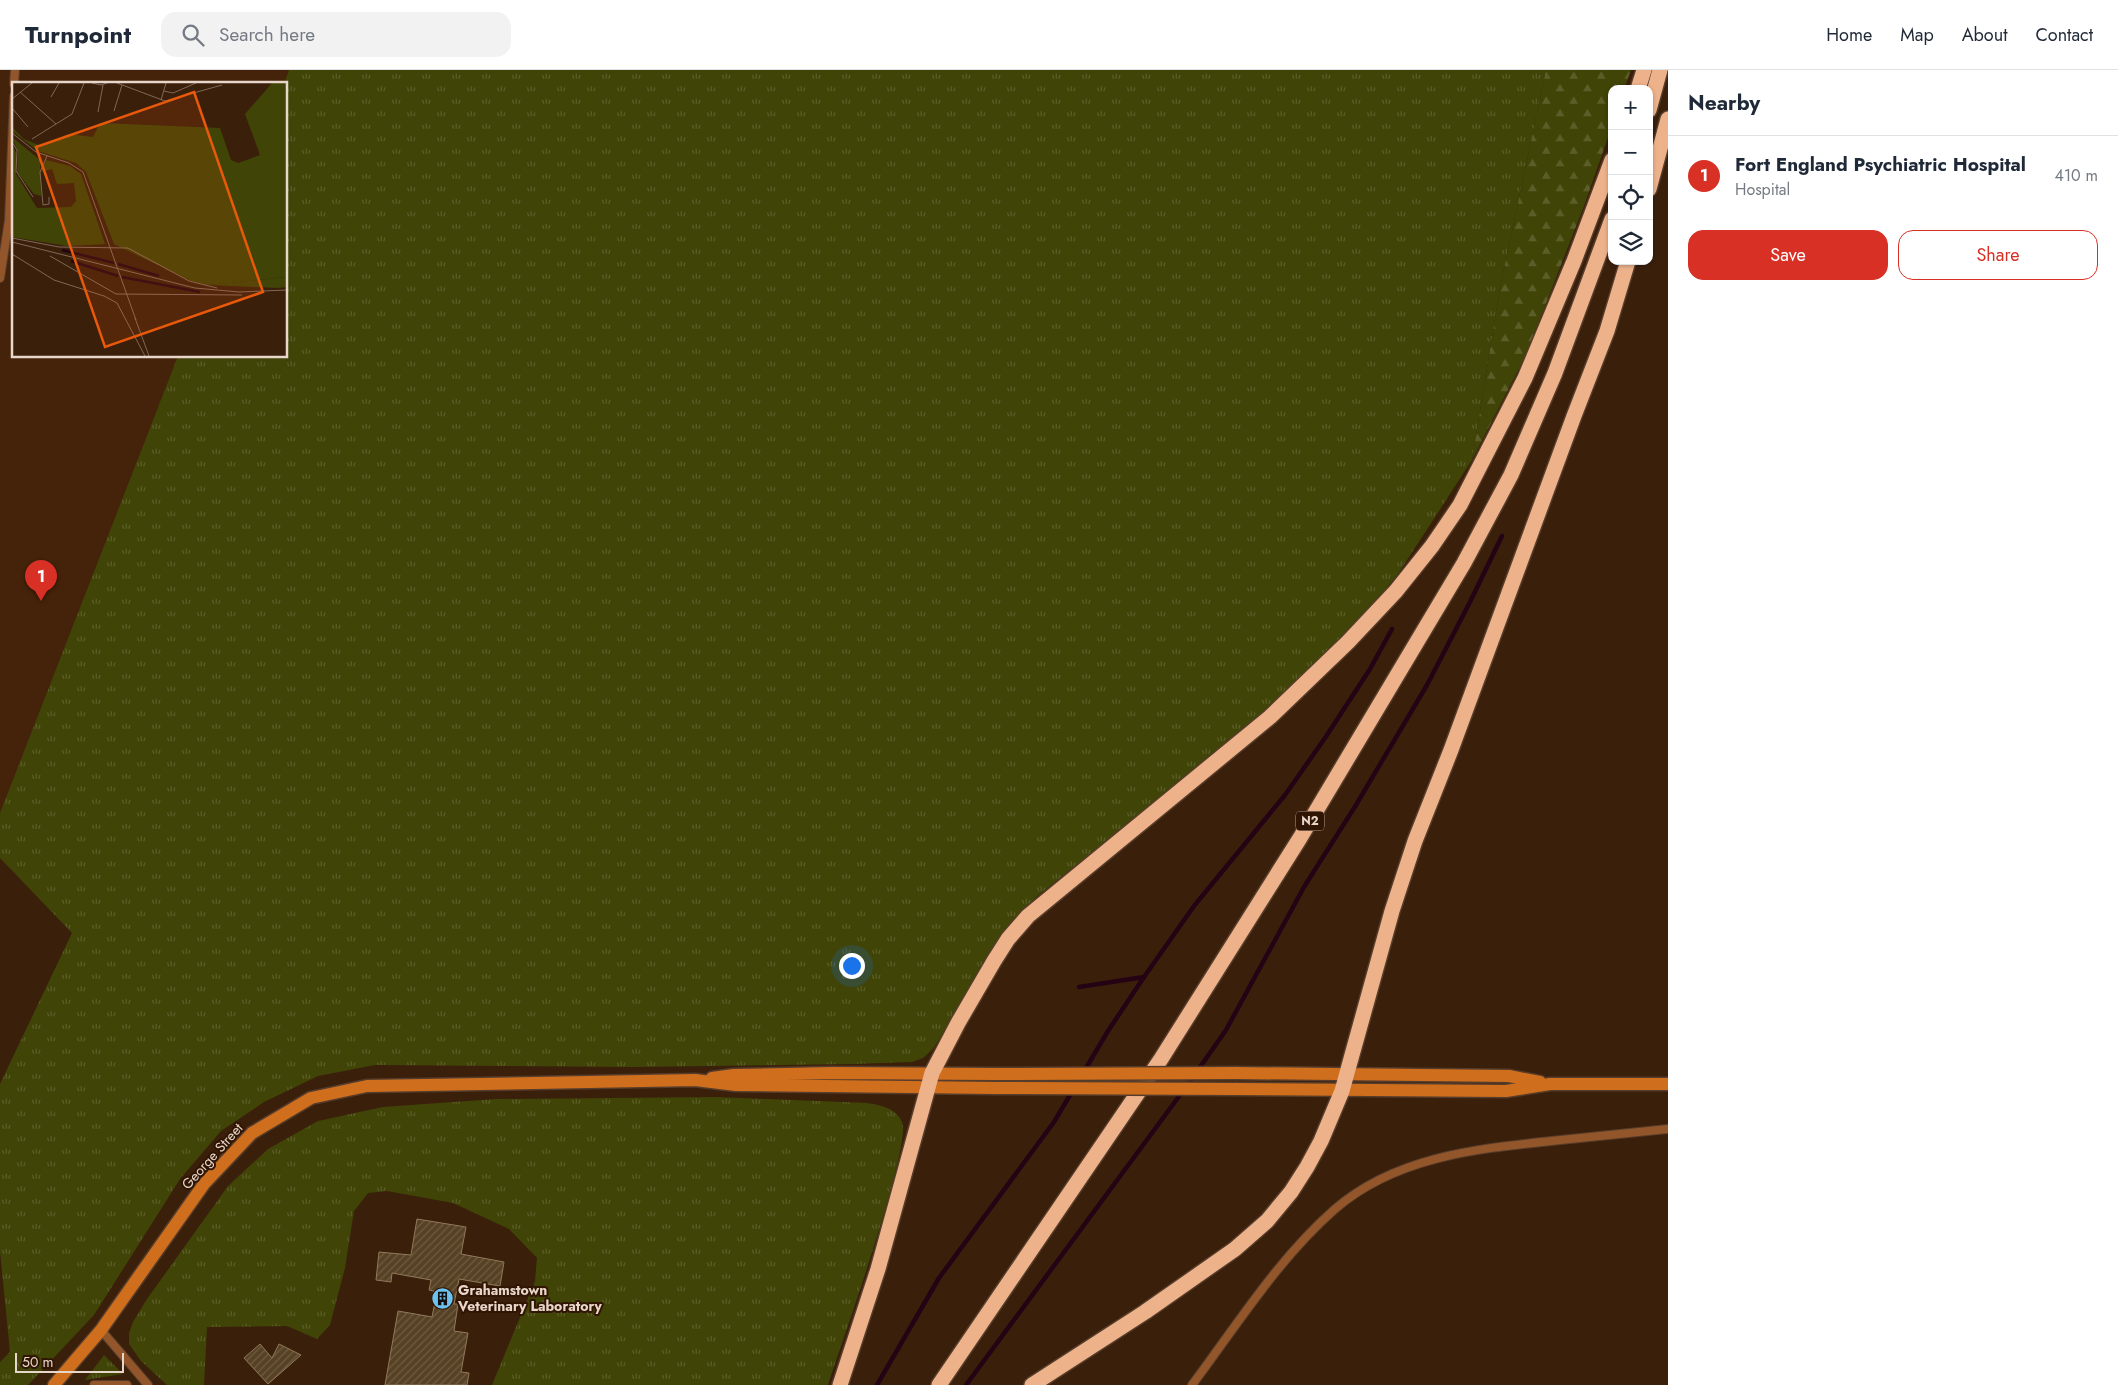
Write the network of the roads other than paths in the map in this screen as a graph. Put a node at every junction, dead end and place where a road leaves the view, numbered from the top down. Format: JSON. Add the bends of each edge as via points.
{"nodes":[{"id":1,"x":1644,"y":70,"type":"edge"},
{"id":2,"x":1660,"y":70,"type":"edge"},
{"id":3,"x":1639,"y":85,"type":"edge"},
{"id":4,"x":1653,"y":95,"type":"edge"},
{"id":5,"x":1668,"y":119,"type":"edge"},
{"id":6,"x":12,"y":146,"type":"edge"},
{"id":7,"x":1608,"y":171,"type":"edge"},
{"id":8,"x":1653,"y":175,"type":"edge"},
{"id":9,"x":1612,"y":220,"type":"edge"},
{"id":10,"x":1627,"y":265,"type":"edge"},
{"id":11,"x":0,"y":278,"type":"edge"},
{"id":12,"x":1347,"y":1073,"type":"junction"},
{"id":13,"x":931,"y":1080,"type":"junction"},
{"id":14,"x":1550,"y":1084,"type":"junction"},
{"id":15,"x":1668,"y":1084,"type":"edge"},
{"id":16,"x":1342,"y":1090,"type":"junction"},
{"id":17,"x":1668,"y":1129,"type":"edge"},
{"id":18,"x":101,"y":1330,"type":"junction"},
{"id":19,"x":54,"y":1385,"type":"edge"},
{"id":20,"x":94,"y":1385,"type":"edge"},
{"id":21,"x":126,"y":1385,"type":"edge"},
{"id":22,"x":148,"y":1385,"type":"edge"},
{"id":23,"x":840,"y":1385,"type":"edge"},
{"id":24,"x":939,"y":1385,"type":"edge"},
{"id":25,"x":1032,"y":1385,"type":"edge"},
{"id":26,"x":1192,"y":1385,"type":"edge"}],
"edges":[{"from":1,"to":3,"type":"highway"},
{"from":2,"to":4,"type":"highway"},
{"from":5,"to":8,"type":"highway"},
{"from":6,"to":11,"type":"lane","via":[[9,220]]},
{"from":7,"to":13,"type":"highway","via":[[1526,378],[1460,506],[1432,546],[1376,613],[1270,716],[1028,916],[994,960],[958,1023]]},
{"from":9,"to":24,"type":"highway","number":"N2","via":[[1555,373],[1512,475],[1464,563],[1300,838],[1161,1058]]},
{"from":10,"to":12,"type":"highway","via":[[1607,331],[1415,840]]},
{"from":12,"to":13,"type":"main road","bridge":true,"via":[[995,1074]]},
{"from":12,"to":14,"type":"main road","via":[[1509,1076]]},
{"from":12,"to":16,"type":"highway"},
{"from":13,"to":16,"type":"main road","bridge":true,"via":[[995,1088]]},
{"from":13,"to":18,"type":"main road","name":"George Street","via":[[736,1085],[695,1080],[367,1086],[311,1098],[252,1133],[204,1184]]},
{"from":13,"to":23,"type":"highway","via":[[878,1269]]},
{"from":14,"to":15,"type":"main road"},
{"from":14,"to":16,"type":"main road","via":[[1506,1091]]},
{"from":16,"to":25,"type":"highway","via":[[1307,1167],[1268,1221],[1194,1278]]},
{"from":17,"to":26,"type":"lane","via":[[1496,1147],[1438,1157],[1373,1183],[1336,1209],[1286,1259]]},
{"from":18,"to":19,"type":"main road","name":"George Street"},
{"from":18,"to":22,"type":"lane"},
{"from":20,"to":21,"type":"lane"}]}
